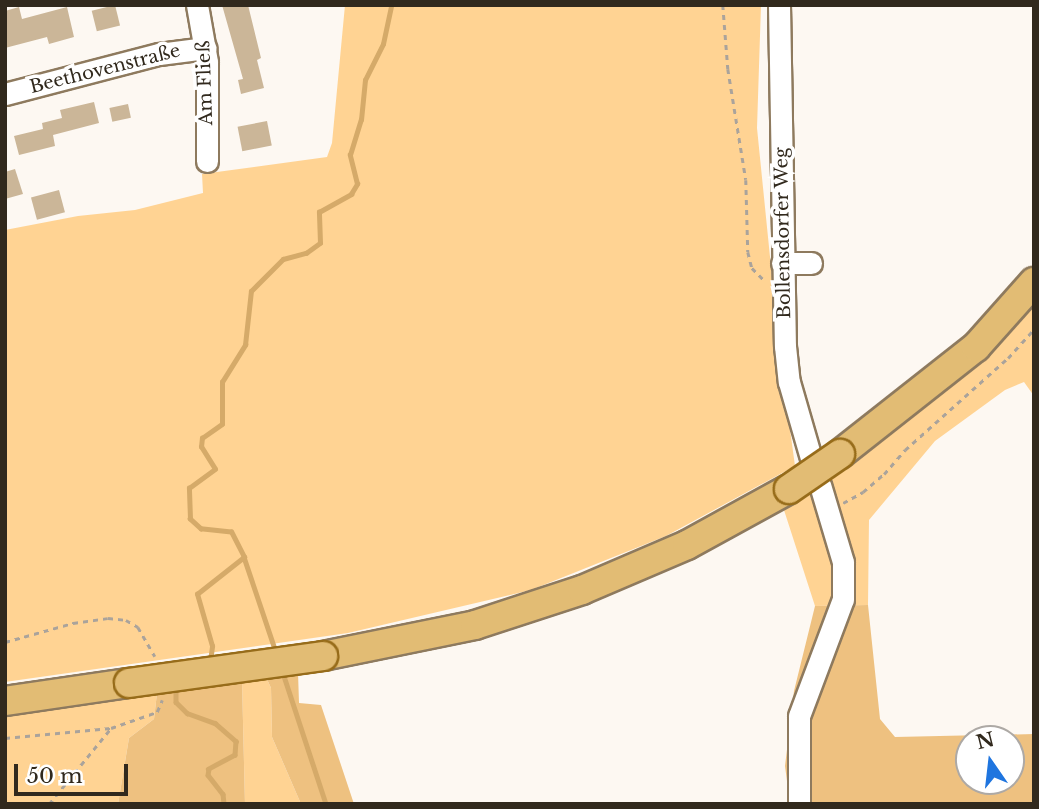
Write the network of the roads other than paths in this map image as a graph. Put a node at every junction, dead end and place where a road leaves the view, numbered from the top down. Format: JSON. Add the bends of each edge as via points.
{"nodes":[{"id":1,"x":197,"y":5,"type":"edge"},
{"id":2,"x":779,"y":5,"type":"edge"},
{"id":3,"x":206,"y":48,"type":"junction"},
{"id":4,"x":5,"y":94,"type":"edge"},
{"id":5,"x":207,"y":161,"type":"dead end"},
{"id":6,"x":782,"y":262,"type":"junction"},
{"id":7,"x":811,"y":263,"type":"dead end"},
{"id":8,"x":1034,"y":282,"type":"edge"},
{"id":9,"x":811,"y":458,"type":"dead end"},
{"id":10,"x":820,"y":485,"type":"dead end"},
{"id":11,"x":5,"y":701,"type":"edge"},
{"id":12,"x":799,"y":804,"type":"edge"}],
"edges":[{"from":1,"to":3,"type":"street","name":"Am Fließ"},
{"from":2,"to":6,"type":"street","name":"Bollensdorfer Weg"},
{"from":3,"to":4,"type":"street","name":"Beethovenstraße","via":[[159,54]]},
{"from":3,"to":5,"type":"street","name":"Am Fließ"},
{"from":6,"to":7,"type":"street"},
{"from":6,"to":9,"type":"street","name":"Bollensdorfer Weg","via":[[789,382]]},
{"from":8,"to":11,"type":"main road","bridge":true,"via":[[976,347],[789,489],[676,550],[582,590],[450,631],[323,656]]},
{"from":10,"to":12,"type":"street","via":[[843,562],[843,599],[799,716]]}]}
